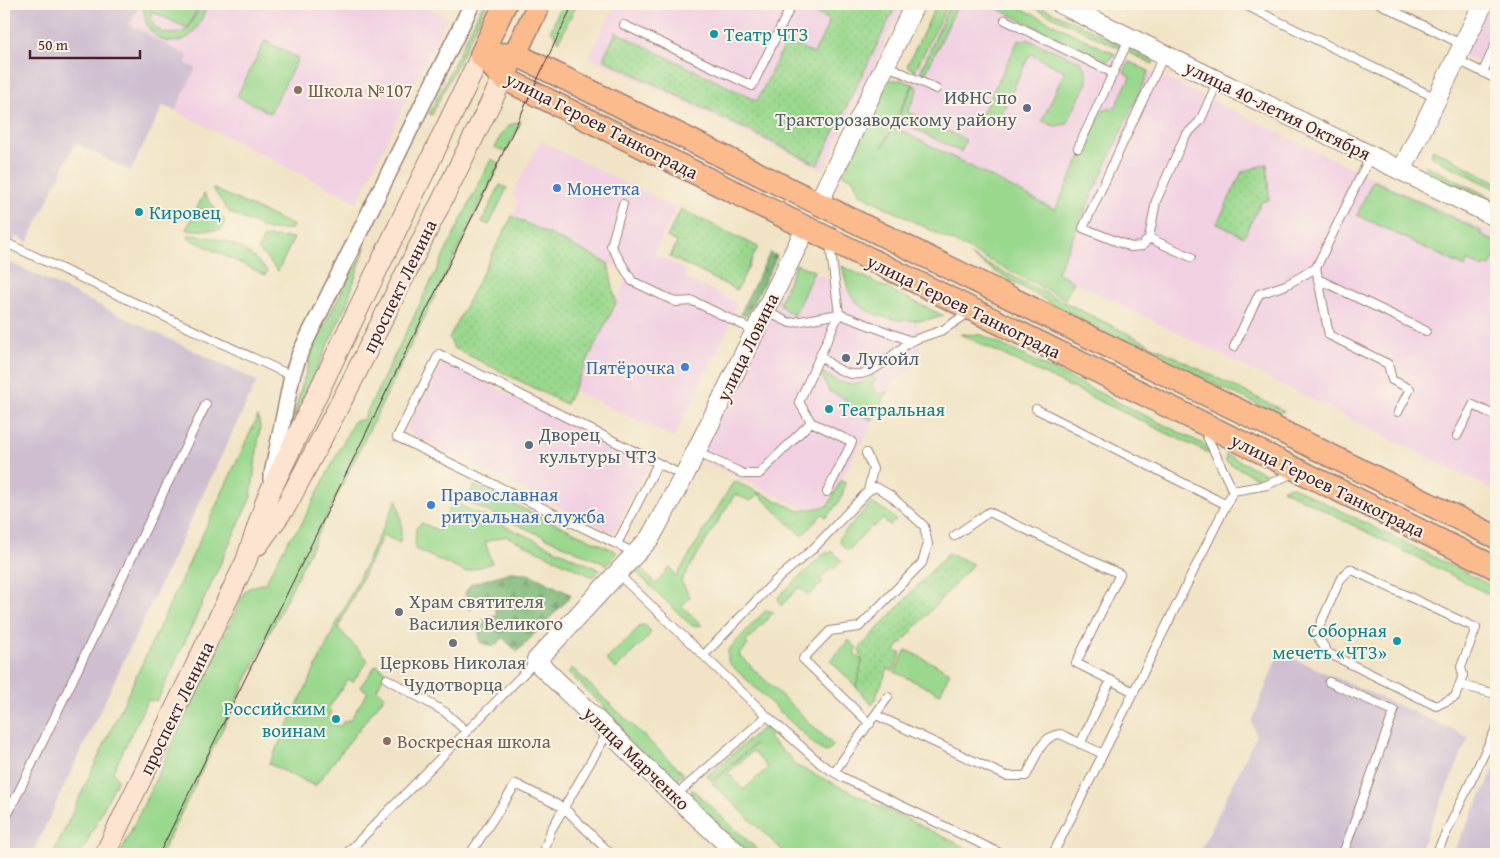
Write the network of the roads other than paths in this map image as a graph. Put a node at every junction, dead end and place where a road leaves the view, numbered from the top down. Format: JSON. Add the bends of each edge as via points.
{"nodes":[{"id":1,"x":472,"y":4,"type":"edge"},
{"id":2,"x":505,"y":4,"type":"edge"},
{"id":3,"x":539,"y":4,"type":"edge"},
{"id":4,"x":792,"y":4,"type":"edge"},
{"id":5,"x":915,"y":4,"type":"edge"},
{"id":6,"x":1061,"y":4,"type":"edge"},
{"id":7,"x":1243,"y":4,"type":"edge"},
{"id":8,"x":1380,"y":4,"type":"edge"},
{"id":9,"x":1483,"y":4,"type":"edge"},
{"id":10,"x":1005,"y":20,"type":"dead end"},
{"id":11,"x":624,"y":25,"type":"dead end"},
{"id":12,"x":1130,"y":38,"type":"junction"},
{"id":13,"x":1496,"y":43,"type":"edge"},
{"id":14,"x":1460,"y":52,"type":"junction"},
{"id":15,"x":515,"y":54,"type":"junction"},
{"id":16,"x":1164,"y":54,"type":"junction"},
{"id":17,"x":481,"y":55,"type":"junction"},
{"id":18,"x":886,"y":65,"type":"junction"},
{"id":19,"x":1483,"y":72,"type":"junction"},
{"id":20,"x":1113,"y":74,"type":"junction"},
{"id":21,"x":503,"y":78,"type":"junction"},
{"id":22,"x":1496,"y":79,"type":"edge"},
{"id":23,"x":1218,"y":81,"type":"junction"},
{"id":24,"x":936,"y":89,"type":"dead end"},
{"id":25,"x":1437,"y":99,"type":"junction"},
{"id":26,"x":1078,"y":148,"type":"dead end"},
{"id":27,"x":1371,"y":156,"type":"junction"},
{"id":28,"x":1402,"y":170,"type":"junction"},
{"id":29,"x":623,"y":204,"type":"dead end"},
{"id":30,"x":818,"y":204,"type":"junction"},
{"id":31,"x":1496,"y":217,"type":"edge"},
{"id":32,"x":806,"y":228,"type":"junction"},
{"id":33,"x":1149,"y":238,"type":"junction"},
{"id":34,"x":830,"y":239,"type":"junction"},
{"id":35,"x":4,"y":242,"type":"edge"},
{"id":36,"x":1191,"y":257,"type":"dead end"},
{"id":37,"x":1316,"y":268,"type":"junction"},
{"id":38,"x":1318,"y":279,"type":"junction"},
{"id":39,"x":973,"y":310,"type":"junction"},
{"id":40,"x":765,"y":311,"type":"junction"},
{"id":41,"x":839,"y":314,"type":"junction"},
{"id":42,"x":755,"y":331,"type":"junction"},
{"id":43,"x":1426,"y":331,"type":"dead end"},
{"id":44,"x":911,"y":341,"type":"junction"},
{"id":45,"x":1234,"y":348,"type":"dead end"},
{"id":46,"x":820,"y":355,"type":"junction"},
{"id":47,"x":292,"y":376,"type":"junction"},
{"id":48,"x":206,"y":404,"type":"dead end"},
{"id":49,"x":1036,"y":409,"type":"dead end"},
{"id":50,"x":1398,"y":412,"type":"dead end"},
{"id":51,"x":1496,"y":416,"type":"edge"},
{"id":52,"x":811,"y":422,"type":"junction"},
{"id":53,"x":1200,"y":422,"type":"junction"},
{"id":54,"x":1457,"y":436,"type":"dead end"},
{"id":55,"x":696,"y":452,"type":"junction"},
{"id":56,"x":866,"y":453,"type":"dead end"},
{"id":57,"x":658,"y":463,"type":"junction"},
{"id":58,"x":1299,"y":471,"type":"junction"},
{"id":59,"x":684,"y":476,"type":"junction"},
{"id":60,"x":868,"y":490,"type":"junction"},
{"id":61,"x":1233,"y":491,"type":"junction"},
{"id":62,"x":827,"y":492,"type":"dead end"},
{"id":63,"x":267,"y":498,"type":"junction"},
{"id":64,"x":1227,"y":505,"type":"junction"},
{"id":65,"x":954,"y":536,"type":"dead end"},
{"id":66,"x":1496,"y":537,"type":"edge"},
{"id":67,"x":617,"y":544,"type":"junction"},
{"id":68,"x":636,"y":554,"type":"junction"},
{"id":69,"x":246,"y":561,"type":"junction"},
{"id":70,"x":1496,"y":568,"type":"edge"},
{"id":71,"x":618,"y":574,"type":"junction"},
{"id":72,"x":704,"y":655,"type":"junction"},
{"id":73,"x":536,"y":661,"type":"junction"},
{"id":74,"x":387,"y":679,"type":"dead end"},
{"id":75,"x":1111,"y":680,"type":"junction"},
{"id":76,"x":1329,"y":682,"type":"dead end"},
{"id":77,"x":1460,"y":685,"type":"junction"},
{"id":78,"x":1134,"y":692,"type":"junction"},
{"id":79,"x":1496,"y":694,"type":"edge"},
{"id":80,"x":888,"y":697,"type":"dead end"},
{"id":81,"x":876,"y":714,"type":"junction"},
{"id":82,"x":766,"y":716,"type":"junction"},
{"id":83,"x":870,"y":724,"type":"junction"},
{"id":84,"x":1496,"y":729,"type":"edge"},
{"id":85,"x":466,"y":730,"type":"junction"},
{"id":86,"x":608,"y":732,"type":"junction"},
{"id":87,"x":1080,"y":744,"type":"junction"},
{"id":88,"x":1103,"y":754,"type":"junction"},
{"id":89,"x":834,"y":772,"type":"junction"},
{"id":90,"x":675,"y":796,"type":"junction"},
{"id":91,"x":564,"y":808,"type":"junction"},
{"id":92,"x":4,"y":822,"type":"edge"},
{"id":93,"x":358,"y":827,"type":"dead end"},
{"id":94,"x":367,"y":831,"type":"junction"},
{"id":95,"x":1496,"y":850,"type":"edge"},
{"id":96,"x":105,"y":854,"type":"edge"},
{"id":97,"x":346,"y":854,"type":"edge"},
{"id":98,"x":470,"y":854,"type":"edge"},
{"id":99,"x":548,"y":854,"type":"edge"},
{"id":100,"x":611,"y":854,"type":"edge"},
{"id":101,"x":738,"y":854,"type":"edge"},
{"id":102,"x":1002,"y":854,"type":"edge"},
{"id":103,"x":1052,"y":854,"type":"edge"},
{"id":104,"x":1343,"y":854,"type":"edge"},
{"id":105,"x":1436,"y":854,"type":"edge"},
{"id":106,"x":1494,"y":854,"type":"edge"}],
"edges":[{"from":1,"to":47,"type":"street","via":[[300,352]]},
{"from":2,"to":17,"type":"main road","name":"проспект Ленина"},
{"from":3,"to":15,"type":"main road","name":"проспект Ленина"},
{"from":4,"to":11,"type":"lane","via":[[752,86]]},
{"from":5,"to":18,"type":"street","name":"улица Ловина"},
{"from":6,"to":12,"type":"street","name":"улица 40-летия Октября"},
{"from":7,"to":25,"type":"lane"},
{"from":8,"to":14,"type":"lane"},
{"from":9,"to":14,"type":"street"},
{"from":10,"to":20,"type":"lane"},
{"from":12,"to":16,"type":"street","name":"улица 40-летия Октября"},
{"from":12,"to":20,"type":"lane"},
{"from":13,"to":19,"type":"lane"},
{"from":14,"to":19,"type":"lane"},
{"from":14,"to":25,"type":"street"},
{"from":15,"to":17,"type":"main road","name":"улица Героев Танкограда"},
{"from":15,"to":21,"type":"main road","name":"проспект Ленина"},
{"from":15,"to":30,"type":"main road","name":"улица Героев Танкограда"},
{"from":16,"to":23,"type":"street","name":"улица 40-летия Октября"},
{"from":16,"to":33,"type":"lane","via":[[1083,228],[1131,247],[1142,246]]},
{"from":17,"to":21,"type":"main road","name":"улица Героев Танкограда"},
{"from":17,"to":63,"type":"main road","name":"проспект Ленина"},
{"from":18,"to":24,"type":"lane"},
{"from":18,"to":30,"type":"street","name":"улица Ловина"},
{"from":19,"to":22,"type":"lane"},
{"from":20,"to":26,"type":"lane"},
{"from":21,"to":32,"type":"main road","name":"улица Героев Танкограда"},
{"from":21,"to":69,"type":"main road","name":"проспект Ленина","via":[[286,506]]},
{"from":23,"to":27,"type":"street","name":"улица 40-летия Октября"},
{"from":23,"to":33,"type":"lane","via":[[1200,121],[1185,136],[1156,201]]},
{"from":25,"to":28,"type":"street"},
{"from":27,"to":28,"type":"street","name":"улица 40-летия Октября"},
{"from":27,"to":37,"type":"lane"},
{"from":28,"to":31,"type":"street","name":"улица 40-летия Октября"},
{"from":29,"to":42,"type":"lane","via":[[611,246],[632,282],[676,302],[693,301]]},
{"from":30,"to":32,"type":"main road","name":"улица Ловина"},
{"from":30,"to":66,"type":"main road","name":"улица Героев Танкограда"},
{"from":32,"to":34,"type":"main road","name":"улица Героев Танкограда"},
{"from":32,"to":40,"type":"street","name":"улица Ловина"},
{"from":33,"to":36,"type":"lane"},
{"from":34,"to":39,"type":"main road","name":"улица Героев Танкограда"},
{"from":34,"to":41,"type":"lane"},
{"from":35,"to":47,"type":"lane"},
{"from":37,"to":38,"type":"lane"},
{"from":37,"to":45,"type":"lane","via":[[1286,285],[1259,294]]},
{"from":38,"to":43,"type":"lane"},
{"from":38,"to":50,"type":"lane","via":[[1329,335],[1388,364],[1392,380],[1410,389]]},
{"from":39,"to":44,"type":"lane","via":[[943,330]]},
{"from":39,"to":53,"type":"main road","name":"улица Героев Танкограда"},
{"from":40,"to":41,"type":"lane","via":[[790,322]]},
{"from":40,"to":42,"type":"street","name":"улица Ловина"},
{"from":41,"to":44,"type":"lane"},
{"from":41,"to":46,"type":"lane"},
{"from":42,"to":55,"type":"street","name":"улица Ловина"},
{"from":44,"to":46,"type":"lane","via":[[869,372],[858,375],[834,369]]},
{"from":46,"to":52,"type":"lane","via":[[798,402]]},
{"from":47,"to":63,"type":"street"},
{"from":48,"to":92,"type":"lane"},
{"from":49,"to":64,"type":"lane"},
{"from":51,"to":54,"type":"lane","via":[[1473,405]]},
{"from":52,"to":55,"type":"lane","via":[[759,474],[744,474]]},
{"from":52,"to":62,"type":"lane","via":[[852,442]]},
{"from":53,"to":58,"type":"main road","name":"улица Героев Танкограда"},
{"from":53,"to":61,"type":"lane"},
{"from":55,"to":59,"type":"street","name":"улица Ловина"},
{"from":56,"to":60,"type":"lane","via":[[873,469]]},
{"from":57,"to":59,"type":"lane"},
{"from":57,"to":67,"type":"lane"},
{"from":57,"to":67,"type":"lane","via":[[439,354],[397,437]]},
{"from":58,"to":61,"type":"lane","via":[[1267,485]]},
{"from":58,"to":70,"type":"main road","name":"улица Героев Танкограда"},
{"from":59,"to":68,"type":"street","name":"улица Ловина","via":[[650,538]]},
{"from":60,"to":72,"type":"lane","via":[[814,548],[775,581]]},
{"from":60,"to":83,"type":"lane","via":[[876,488],[890,495],[924,526],[928,544],[922,563],[859,627],[830,631],[803,659]]},
{"from":61,"to":64,"type":"lane"},
{"from":63,"to":69,"type":"main road","name":"проспект Ленина"},
{"from":64,"to":78,"type":"lane"},
{"from":65,"to":75,"type":"lane","via":[[989,512],[1120,574],[1076,663]]},
{"from":67,"to":68,"type":"lane"},
{"from":68,"to":71,"type":"street","name":"улица Ловина"},
{"from":69,"to":96,"type":"main road","name":"проспект Ленина"},
{"from":71,"to":72,"type":"lane"},
{"from":71,"to":73,"type":"street","name":"улица Ловина"},
{"from":72,"to":82,"type":"lane"},
{"from":73,"to":85,"type":"lane"},
{"from":73,"to":86,"type":"street","name":"улица Марченко"},
{"from":74,"to":85,"type":"lane","via":[[445,712]]},
{"from":75,"to":78,"type":"lane"},
{"from":75,"to":87,"type":"lane"},
{"from":76,"to":104,"type":"lane","via":[[1394,711]]},
{"from":77,"to":77,"type":"lane","via":[[1455,697],[1436,706],[1328,653],[1316,634],[1340,580],[1350,569],[1476,628],[1461,667]]},
{"from":77,"to":79,"type":"lane"},
{"from":78,"to":88,"type":"lane"},
{"from":80,"to":81,"type":"lane"},
{"from":81,"to":83,"type":"lane"},
{"from":81,"to":87,"type":"lane","via":[[1006,776],[1026,776],[1045,740],[1052,735],[1060,734]]},
{"from":82,"to":89,"type":"lane"},
{"from":82,"to":90,"type":"lane"},
{"from":83,"to":89,"type":"lane"},
{"from":84,"to":105,"type":"lane"},
{"from":85,"to":94,"type":"lane"},
{"from":86,"to":90,"type":"street","name":"улица Марченко"},
{"from":86,"to":91,"type":"lane"},
{"from":87,"to":88,"type":"lane"},
{"from":88,"to":103,"type":"lane"},
{"from":89,"to":102,"type":"lane"},
{"from":90,"to":101,"type":"street","name":"улица Марченко"},
{"from":91,"to":98,"type":"lane","via":[[516,784]]},
{"from":91,"to":99,"type":"lane","via":[[551,830],[545,849]]},
{"from":91,"to":100,"type":"lane"},
{"from":93,"to":94,"type":"lane"},
{"from":94,"to":97,"type":"lane"},
{"from":95,"to":106,"type":"lane"}]}
